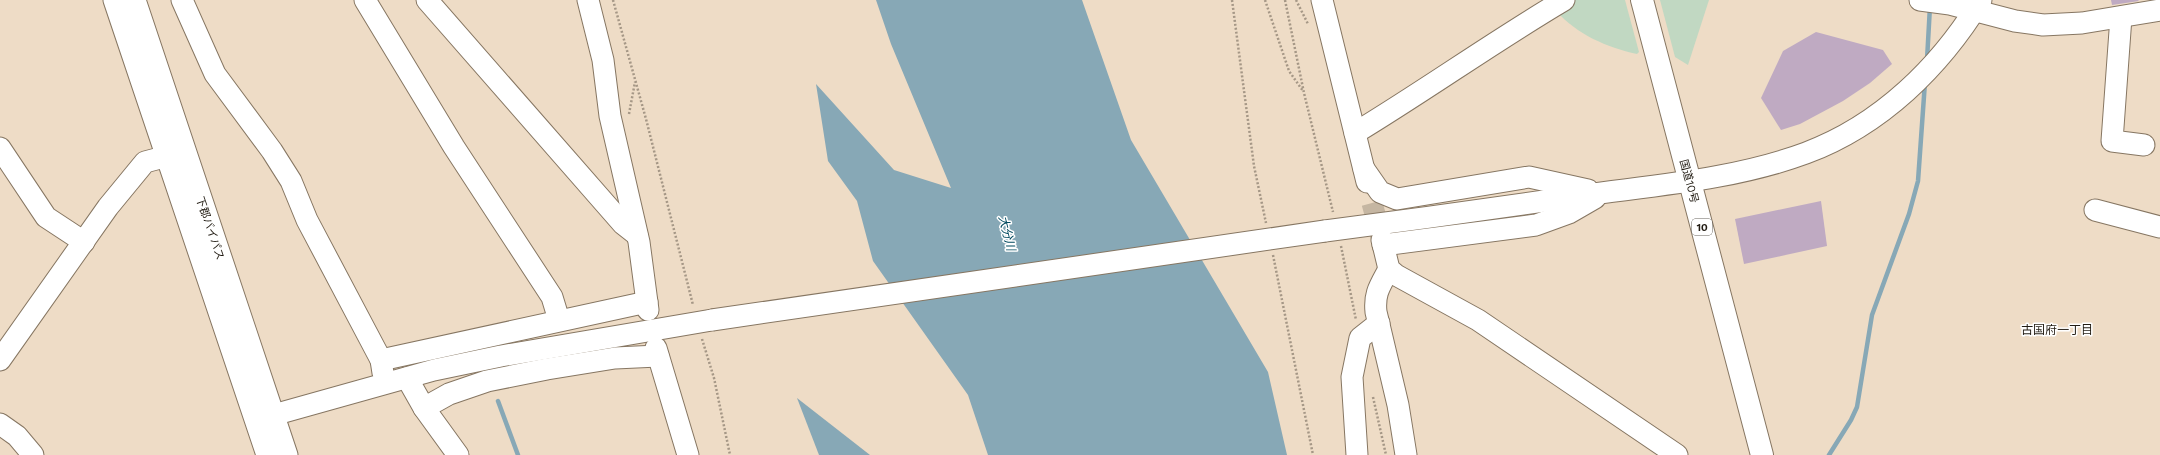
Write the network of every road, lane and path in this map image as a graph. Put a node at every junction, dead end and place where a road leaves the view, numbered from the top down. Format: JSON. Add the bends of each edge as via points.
{"nodes":[{"id":1,"x":114,"y":0,"type":"edge"},
{"id":2,"x":135,"y":0,"type":"edge"},
{"id":3,"x":182,"y":0,"type":"edge"},
{"id":4,"x":365,"y":0,"type":"edge"},
{"id":5,"x":427,"y":0,"type":"edge"},
{"id":6,"x":587,"y":0,"type":"edge"},
{"id":7,"x":613,"y":0,"type":"edge"},
{"id":8,"x":1265,"y":0,"type":"edge"},
{"id":9,"x":1322,"y":0,"type":"edge"},
{"id":10,"x":1564,"y":0,"type":"edge"},
{"id":11,"x":1642,"y":0,"type":"edge"},
{"id":12,"x":1925,"y":1,"type":"edge"},
{"id":13,"x":1978,"y":5,"type":"edge"},
{"id":14,"x":2160,"y":10,"type":"edge"},
{"id":15,"x":2121,"y":17,"type":"junction"},
{"id":16,"x":1304,"y":93,"type":"dead end"},
{"id":17,"x":1355,"y":133,"type":"junction"},
{"id":18,"x":2144,"y":145,"type":"dead end"},
{"id":19,"x":0,"y":148,"type":"edge"},
{"id":20,"x":176,"y":154,"type":"junction"},
{"id":21,"x":1364,"y":169,"type":"junction"},
{"id":22,"x":1690,"y":180,"type":"junction"},
{"id":23,"x":1604,"y":193,"type":"junction"},
{"id":24,"x":1372,"y":203,"type":"tunnel mouth"},
{"id":25,"x":2095,"y":210,"type":"dead end"},
{"id":26,"x":2160,"y":227,"type":"edge"},
{"id":27,"x":637,"y":235,"type":"junction"},
{"id":28,"x":84,"y":242,"type":"junction"},
{"id":29,"x":1389,"y":269,"type":"junction"},
{"id":30,"x":559,"y":320,"type":"junction"},
{"id":31,"x":704,"y":320,"type":"junction"},
{"id":32,"x":1379,"y":324,"type":"junction"},
{"id":33,"x":0,"y":360,"type":"edge"},
{"id":34,"x":381,"y":360,"type":"junction"},
{"id":35,"x":407,"y":378,"type":"junction"},
{"id":36,"x":385,"y":383,"type":"junction"},
{"id":37,"x":424,"y":408,"type":"junction"},
{"id":38,"x":265,"y":417,"type":"junction"},
{"id":39,"x":0,"y":424,"type":"edge"},
{"id":40,"x":33,"y":455,"type":"edge"},
{"id":41,"x":267,"y":455,"type":"edge"},
{"id":42,"x":287,"y":455,"type":"edge"},
{"id":43,"x":458,"y":455,"type":"edge"},
{"id":44,"x":688,"y":455,"type":"edge"},
{"id":45,"x":730,"y":455,"type":"edge"},
{"id":46,"x":1357,"y":455,"type":"edge"},
{"id":47,"x":1406,"y":455,"type":"edge"},
{"id":48,"x":1677,"y":455,"type":"edge"},
{"id":49,"x":1762,"y":455,"type":"edge"}],
"edges":[{"from":1,"to":20,"type":"street"},
{"from":2,"to":20,"type":"street"},
{"from":3,"to":34,"type":"street","via":[[215,74],[272,151],[291,182],[311,227]]},
{"from":4,"to":30,"type":"street","via":[[454,147],[552,297]]},
{"from":5,"to":27,"type":"street","via":[[623,224]]},
{"from":6,"to":27,"type":"street","via":[[603,60],[610,116]]},
{"from":7,"to":31,"type":"path"},
{"from":8,"to":16,"type":"path","via":[[1289,71]]},
{"from":9,"to":17,"type":"street"},
{"from":10,"to":17,"type":"street","via":[[1519,26]]},
{"from":11,"to":22,"type":"highway","name":"国道10号","number":"10"},
{"from":12,"to":13,"type":"street"},
{"from":13,"to":15,"type":"street","via":[[2015,21],[2043,25],[2074,24]]},
{"from":13,"to":22,"type":"street","via":[[1932,67],[1866,122],[1808,152],[1751,169]]},
{"from":14,"to":15,"type":"street"},
{"from":15,"to":18,"type":"street","via":[[2112,141]]},
{"from":17,"to":21,"type":"street"},
{"from":19,"to":28,"type":"street","via":[[46,217]]},
{"from":20,"to":28,"type":"street","via":[[145,162],[108,207]]},
{"from":20,"to":38,"type":"street"},
{"from":21,"to":23,"type":"street","via":[[1380,192],[1397,199],[1529,177]]},
{"from":21,"to":24,"type":"street"},
{"from":22,"to":23,"type":"street"},
{"from":22,"to":49,"type":"highway","name":"国道10号","number":"10"},
{"from":23,"to":29,"type":"street","via":[[1569,213],[1536,225],[1382,242]]},
{"from":23,"to":31,"type":"street","bridge":true},
{"from":25,"to":26,"type":"street"},
{"from":27,"to":30,"type":"street","via":[[647,306]]},
{"from":28,"to":33,"type":"street"},
{"from":29,"to":32,"type":"street","via":[[1375,298]]},
{"from":29,"to":48,"type":"street","via":[[1478,320]]},
{"from":30,"to":34,"type":"street"},
{"from":31,"to":35,"type":"street","via":[[501,356]]},
{"from":31,"to":45,"type":"path"},
{"from":32,"to":46,"type":"street","via":[[1360,338],[1352,377]]},
{"from":32,"to":47,"type":"street","via":[[1398,405]]},
{"from":34,"to":36,"type":"street"},
{"from":35,"to":36,"type":"street"},
{"from":35,"to":37,"type":"street"},
{"from":36,"to":38,"type":"street"},
{"from":37,"to":43,"type":"street"},
{"from":37,"to":44,"type":"street","via":[[449,394],[487,381],[657,352]]},
{"from":38,"to":41,"type":"street"},
{"from":38,"to":42,"type":"street"},
{"from":39,"to":40,"type":"street","via":[[17,436]]}]}
